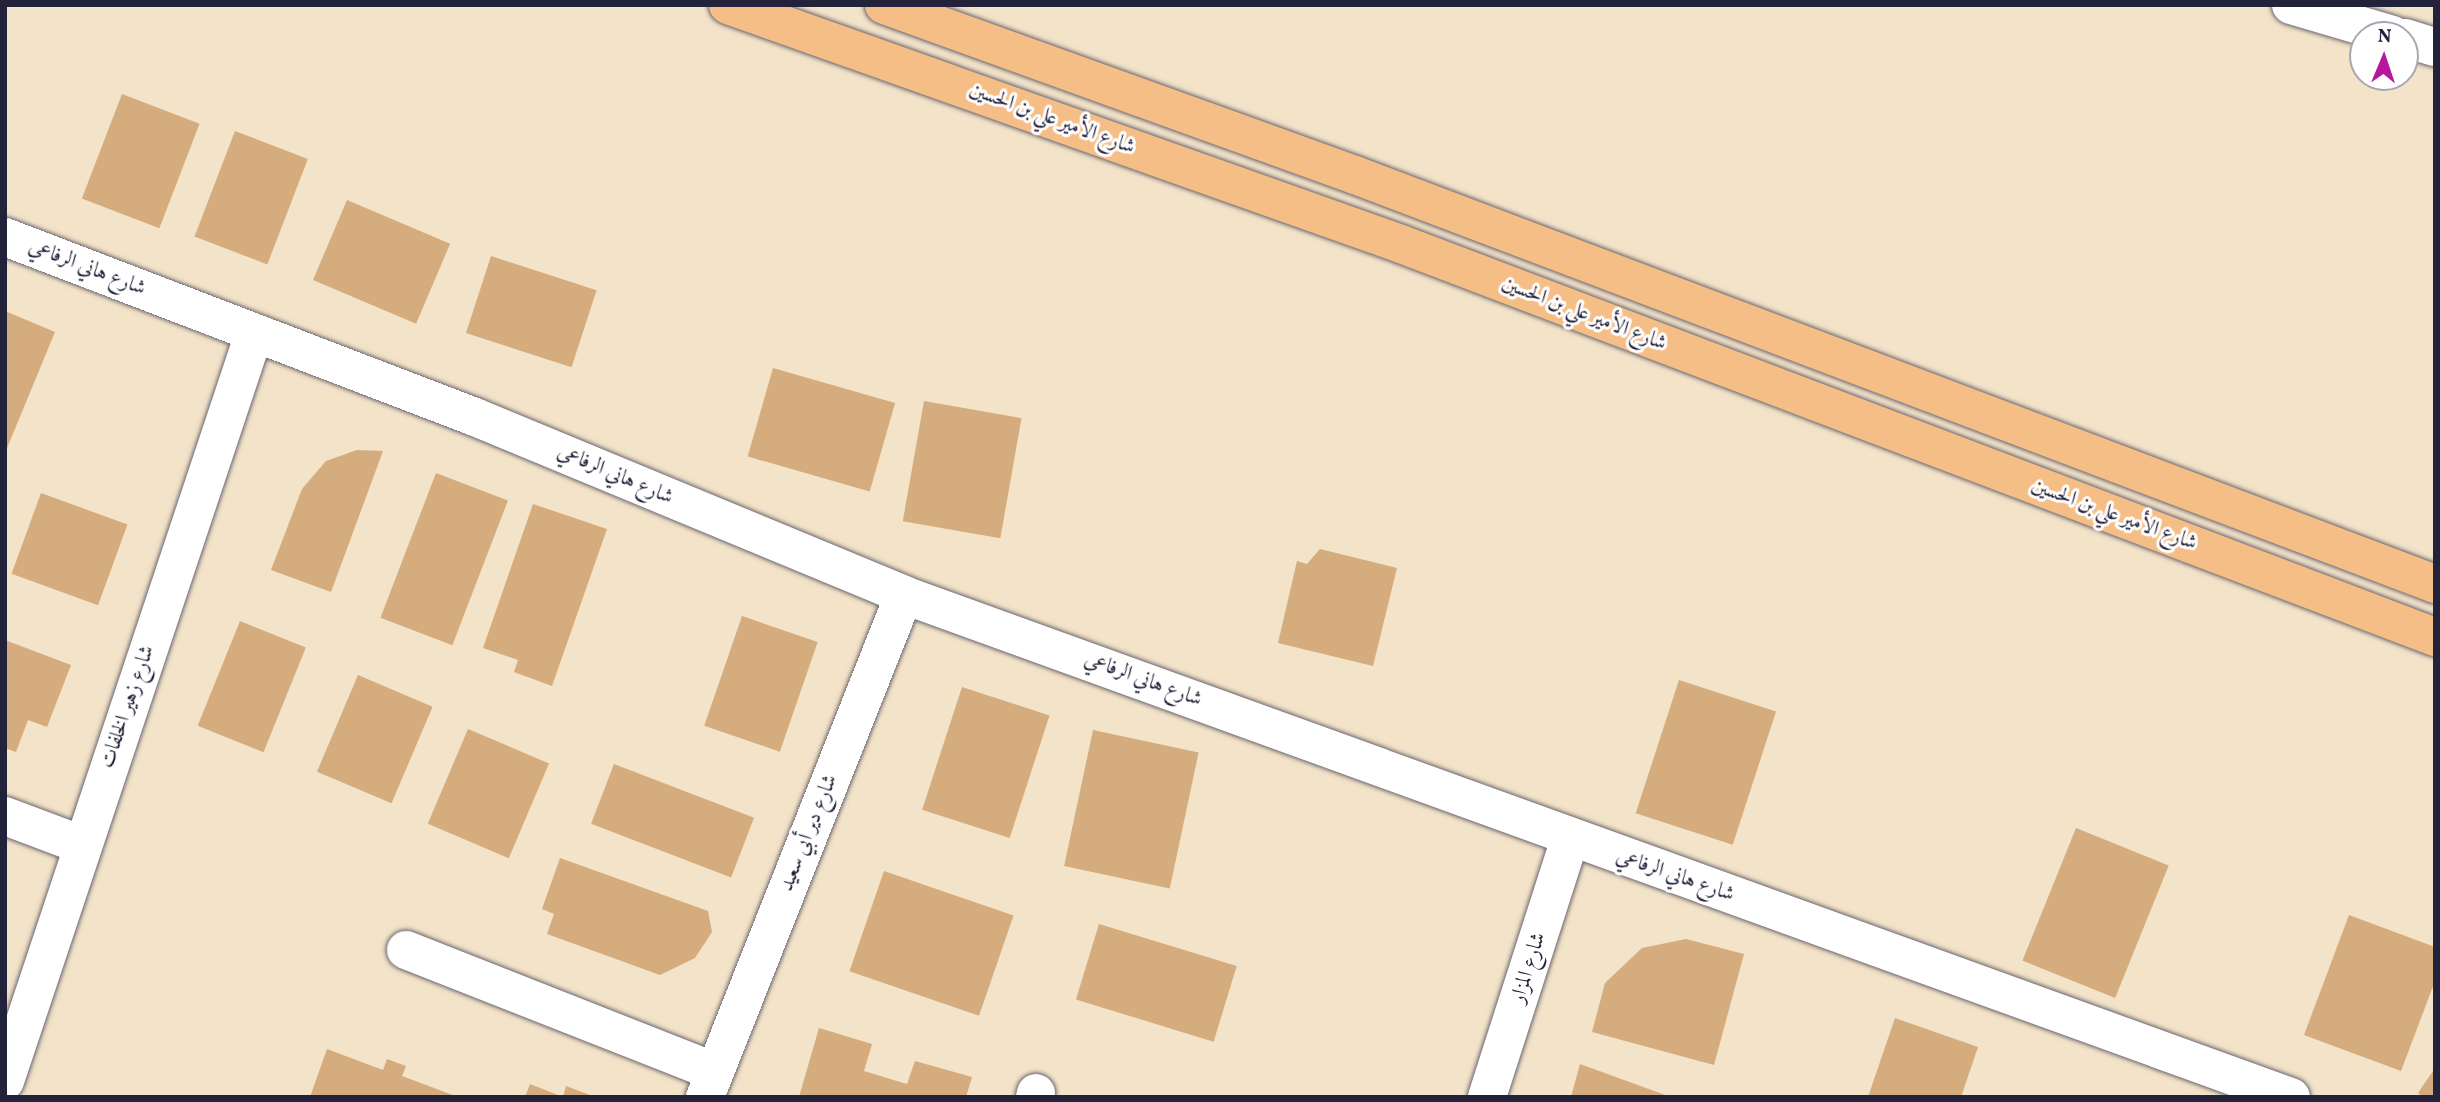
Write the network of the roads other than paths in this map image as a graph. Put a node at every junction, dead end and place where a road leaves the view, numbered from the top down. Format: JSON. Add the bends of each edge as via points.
{"nodes":[{"id":1,"x":728,"y":5,"type":"edge"},
{"id":2,"x":884,"y":5,"type":"edge"},
{"id":3,"x":2291,"y":5,"type":"edge"},
{"id":4,"x":2349,"y":22,"type":"edge"},
{"id":5,"x":5,"y":237,"type":"edge"},
{"id":6,"x":254,"y":334,"type":"junction"},
{"id":7,"x":1879,"y":375,"type":"junction"},
{"id":8,"x":1860,"y":421,"type":"junction"},
{"id":9,"x":2435,"y":584,"type":"edge"},
{"id":10,"x":904,"y":595,"type":"junction"},
{"id":11,"x":2435,"y":637,"type":"edge"},
{"id":12,"x":5,"y":816,"type":"edge"},
{"id":13,"x":1570,"y":839,"type":"junction"},
{"id":14,"x":82,"y":845,"type":"junction"},
{"id":15,"x":406,"y":950,"type":"dead end"},
{"id":16,"x":5,"y":1081,"type":"edge"},
{"id":17,"x":709,"y":1084,"type":"edge"},
{"id":18,"x":1488,"y":1097,"type":"edge"},
{"id":19,"x":2291,"y":1097,"type":"edge"}],
"edges":[{"from":1,"to":8,"type":"main road","name":"شارع الأمير علي بن الحسين","via":[[1401,244]]},
{"from":2,"to":7,"type":"main road","via":[[1354,175]]},
{"from":3,"to":4,"type":"street"},
{"from":5,"to":6,"type":"street","name":"شارع هاني الرفاعي"},
{"from":6,"to":10,"type":"street","name":"شارع هاني الرفاعي","via":[[475,417]]},
{"from":6,"to":14,"type":"street","name":"شارع زهير الخلفات"},
{"from":7,"to":8,"type":"main road"},
{"from":7,"to":9,"type":"main road"},
{"from":8,"to":11,"type":"main road","name":"شارع الأمير علي بن الحسين"},
{"from":10,"to":13,"type":"street","name":"شارع هاني الرفاعي"},
{"from":10,"to":17,"type":"street","name":"شارع دير أبي سعيد"},
{"from":12,"to":14,"type":"street"},
{"from":13,"to":18,"type":"street","name":"شارع المزار"},
{"from":13,"to":19,"type":"street","name":"شارع هاني الرفاعي","via":[[2005,990]]},
{"from":14,"to":16,"type":"street","name":"شارع زهير الخلفات"},
{"from":15,"to":17,"type":"street","name":"شارع دير أبي سعيد"}]}
